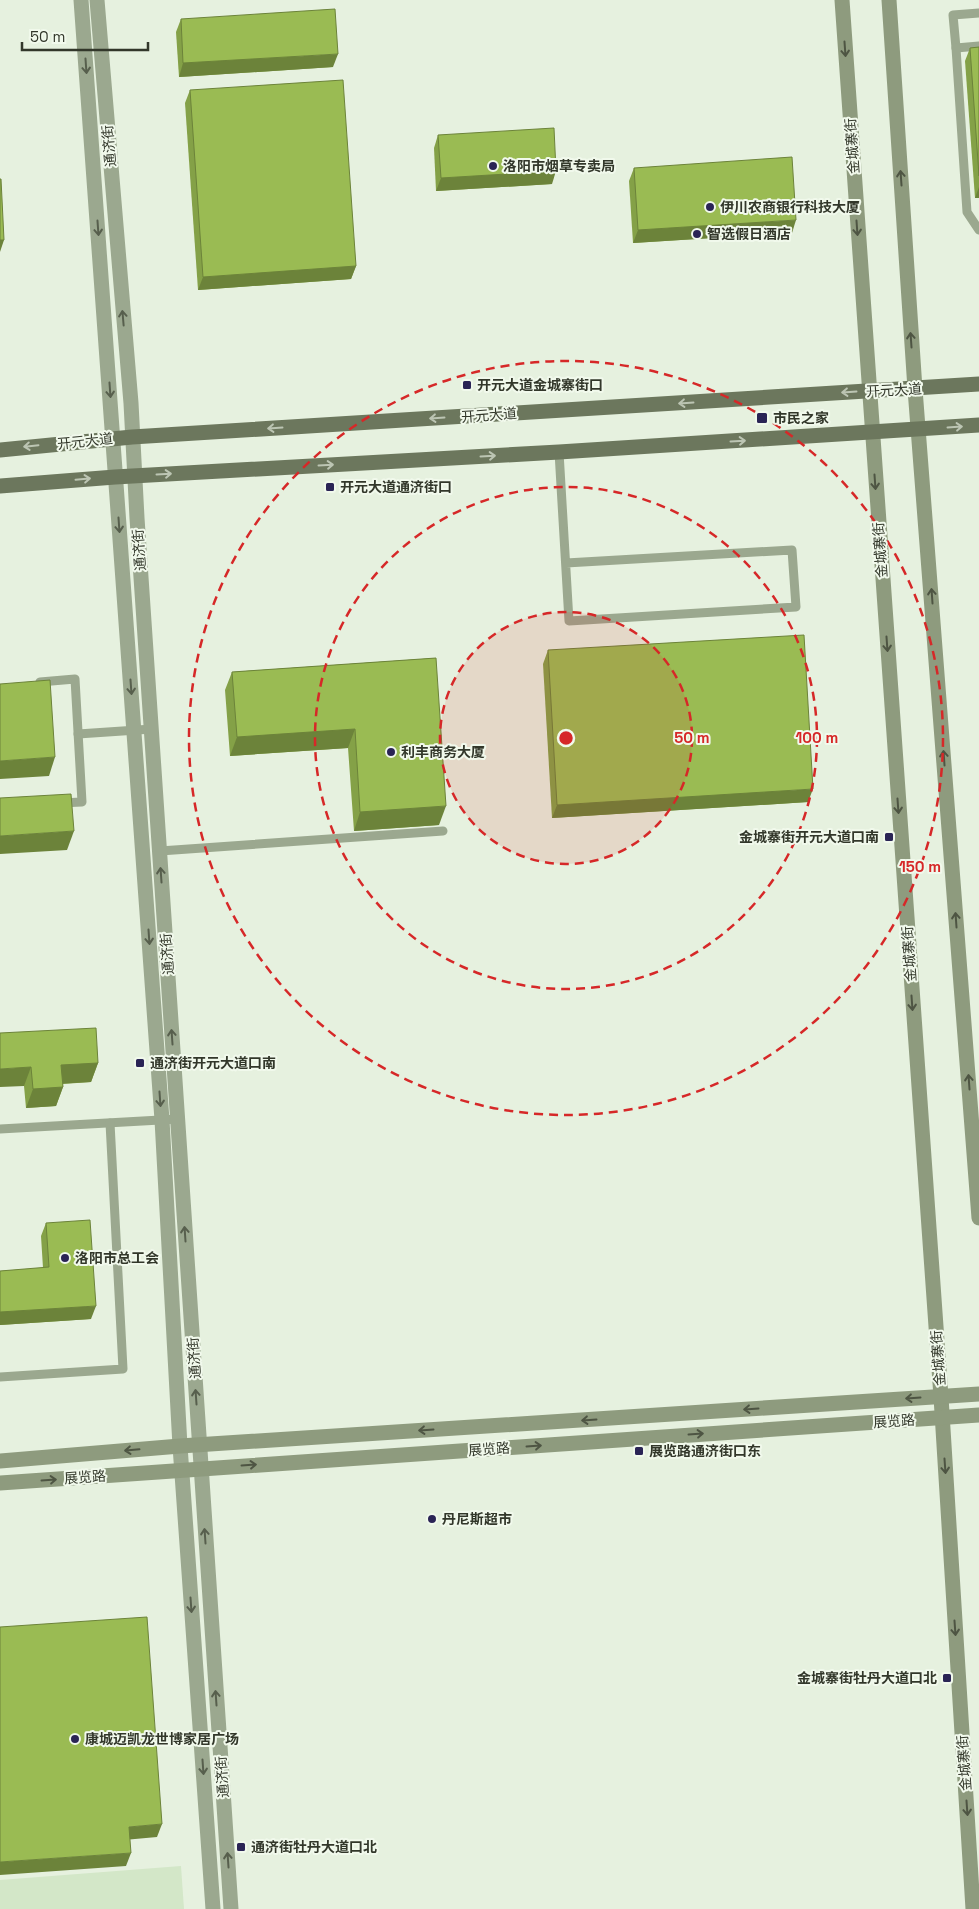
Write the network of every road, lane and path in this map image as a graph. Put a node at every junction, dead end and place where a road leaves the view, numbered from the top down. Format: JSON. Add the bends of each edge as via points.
{"nodes":[{"id":1,"x":81,"y":0,"type":"edge"},
{"id":2,"x":96,"y":0,"type":"edge"},
{"id":3,"x":842,"y":0,"type":"edge"},
{"id":4,"x":889,"y":0,"type":"edge"},
{"id":5,"x":979,"y":13,"type":"edge"},
{"id":6,"x":979,"y":46,"type":"edge"},
{"id":7,"x":956,"y":48,"type":"junction"},
{"id":8,"x":979,"y":230,"type":"edge"},
{"id":9,"x":979,"y":384,"type":"edge"},
{"id":10,"x":915,"y":389,"type":"junction"},
{"id":11,"x":869,"y":391,"type":"junction"},
{"id":12,"x":979,"y":425,"type":"edge"},
{"id":13,"x":919,"y":430,"type":"junction"},
{"id":14,"x":872,"y":433,"type":"junction"},
{"id":15,"x":132,"y":437,"type":"junction"},
{"id":16,"x":113,"y":438,"type":"junction"},
{"id":17,"x":0,"y":450,"type":"edge"},
{"id":18,"x":559,"y":452,"type":"junction"},
{"id":19,"x":134,"y":476,"type":"junction"},
{"id":20,"x":115,"y":477,"type":"junction"},
{"id":21,"x":0,"y":486,"type":"edge"},
{"id":22,"x":566,"y":564,"type":"junction"},
{"id":23,"x":28,"y":683,"type":"edge"},
{"id":24,"x":152,"y":729,"type":"junction"},
{"id":25,"x":134,"y":731,"type":"junction"},
{"id":26,"x":78,"y":734,"type":"junction"},
{"id":27,"x":55,"y":803,"type":"edge"},
{"id":28,"x":444,"y":832,"type":"dead end"},
{"id":29,"x":160,"y":851,"type":"junction"},
{"id":30,"x":178,"y":1119,"type":"junction"},
{"id":31,"x":162,"y":1120,"type":"junction"},
{"id":32,"x":110,"y":1123,"type":"junction"},
{"id":33,"x":0,"y":1129,"type":"edge"},
{"id":34,"x":979,"y":1218,"type":"edge"},
{"id":35,"x":0,"y":1377,"type":"edge"},
{"id":36,"x":979,"y":1394,"type":"edge"},
{"id":37,"x":940,"y":1397,"type":"junction"},
{"id":38,"x":979,"y":1415,"type":"edge"},
{"id":39,"x":942,"y":1417,"type":"junction"},
{"id":40,"x":199,"y":1445,"type":"junction"},
{"id":41,"x":180,"y":1446,"type":"junction"},
{"id":42,"x":0,"y":1461,"type":"edge"},
{"id":43,"x":201,"y":1468,"type":"junction"},
{"id":44,"x":182,"y":1470,"type":"junction"},
{"id":45,"x":0,"y":1483,"type":"edge"},
{"id":46,"x":213,"y":1909,"type":"edge"},
{"id":47,"x":231,"y":1909,"type":"edge"},
{"id":48,"x":973,"y":1909,"type":"edge"}],
"edges":[{"from":1,"to":16,"type":"street","name":"通济街","one_way":true},
{"from":15,"to":2,"type":"street","name":"通济街","one_way":true},
{"from":3,"to":11,"type":"main road","name":"金城寨街","one_way":true},
{"from":10,"to":4,"type":"main road","one_way":true},
{"from":5,"to":7,"type":"lane","via":[[953,15]]},
{"from":6,"to":7,"type":"lane"},
{"from":7,"to":8,"type":"lane","via":[[967,212]]},
{"from":9,"to":10,"type":"main road","name":"开元大道"},
{"from":10,"to":11,"type":"main road","name":"开元大道"},
{"from":10,"to":13,"type":"main road"},
{"from":11,"to":14,"type":"main road","name":"金城寨街"},
{"from":11,"to":15,"type":"main road","name":"开元大道","one_way":true},
{"from":13,"to":12,"type":"main road","one_way":true},
{"from":13,"to":14,"type":"main road"},
{"from":34,"to":13,"type":"main road","one_way":true},
{"from":18,"to":14,"type":"main road","one_way":true},
{"from":14,"to":37,"type":"main road","name":"金城寨街","one_way":true},
{"from":15,"to":16,"type":"main road","name":"开元大道"},
{"from":15,"to":19,"type":"street","name":"通济街"},
{"from":16,"to":17,"type":"main road","name":"开元大道","one_way":true},
{"from":16,"to":20,"type":"street","name":"通济街"},
{"from":19,"to":18,"type":"main road","one_way":true},
{"from":18,"to":22,"type":"lane"},
{"from":19,"to":20,"type":"main road"},
{"from":19,"to":24,"type":"street","name":"通济街"},
{"from":21,"to":20,"type":"main road","one_way":true},
{"from":20,"to":25,"type":"street","name":"通济街","one_way":true},
{"from":22,"to":22,"type":"lane","via":[[569,621],[796,607],[792,550]]},
{"from":23,"to":26,"type":"lane","via":[[75,680]]},
{"from":24,"to":25,"type":"lane"},
{"from":24,"to":29,"type":"street","name":"通济街"},
{"from":25,"to":26,"type":"lane"},
{"from":25,"to":31,"type":"street","name":"通济街","one_way":true},
{"from":26,"to":27,"type":"lane","via":[[82,802]]},
{"from":28,"to":29,"type":"lane"},
{"from":30,"to":29,"type":"street","name":"通济街","one_way":true},
{"from":30,"to":31,"type":"lane"},
{"from":40,"to":30,"type":"street","name":"通济街","one_way":true},
{"from":31,"to":32,"type":"lane"},
{"from":31,"to":41,"type":"street","name":"通济街"},
{"from":32,"to":33,"type":"lane"},
{"from":32,"to":35,"type":"lane","via":[[124,1369]]},
{"from":36,"to":37,"type":"main road","name":"展览路"},
{"from":37,"to":39,"type":"main road","name":"金城寨街"},
{"from":37,"to":40,"type":"main road","name":"展览路","one_way":true},
{"from":38,"to":39,"type":"main road","name":"展览路"},
{"from":43,"to":39,"type":"main road","name":"展览路","one_way":true},
{"from":39,"to":48,"type":"main road","name":"金城寨街","one_way":true},
{"from":40,"to":41,"type":"main road","name":"展览路"},
{"from":40,"to":43,"type":"street","name":"通济街"},
{"from":41,"to":42,"type":"main road","name":"展览路","one_way":true},
{"from":41,"to":44,"type":"street","name":"通济街"},
{"from":43,"to":44,"type":"main road","name":"展览路"},
{"from":47,"to":43,"type":"street","name":"通济街","one_way":true},
{"from":45,"to":44,"type":"main road","name":"展览路","one_way":true},
{"from":44,"to":46,"type":"street","name":"通济街","one_way":true}]}
